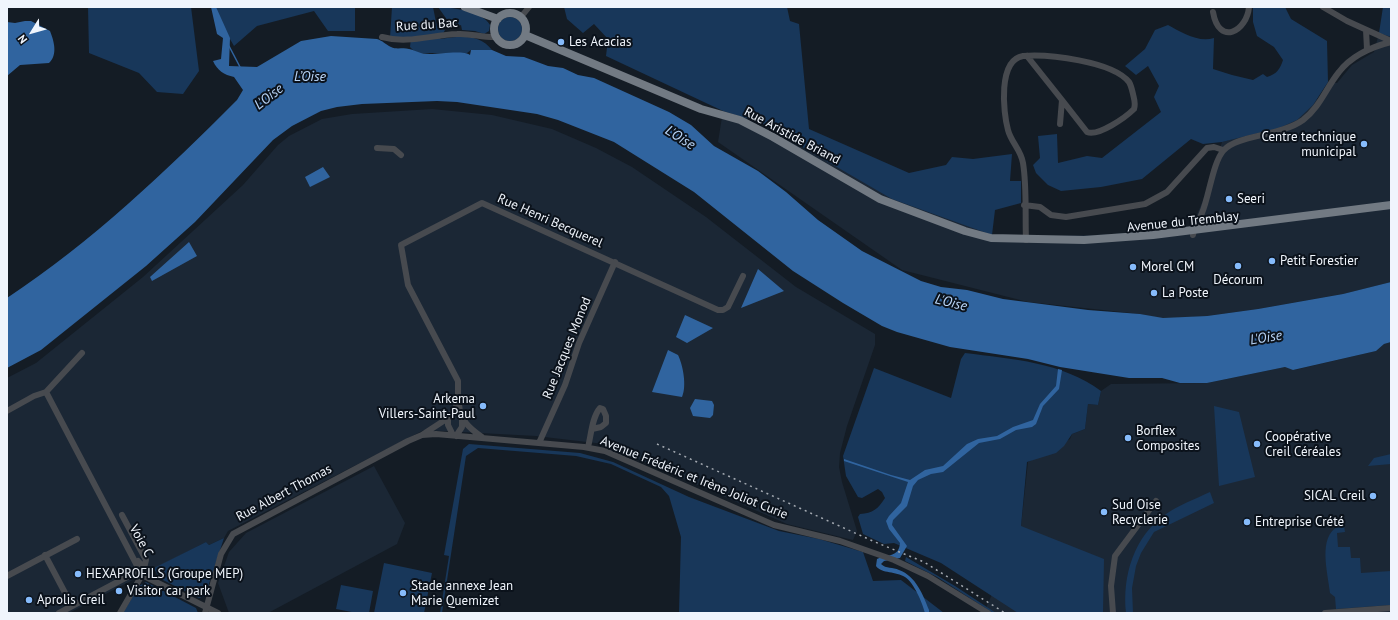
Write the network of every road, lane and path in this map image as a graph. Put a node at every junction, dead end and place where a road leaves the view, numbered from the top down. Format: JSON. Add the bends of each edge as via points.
{"nodes":[{"id":1,"x":465,"y":7,"type":"edge"},
{"id":2,"x":529,"y":7,"type":"edge"},
{"id":3,"x":1249,"y":7,"type":"edge"},
{"id":4,"x":1323,"y":7,"type":"edge"},
{"id":5,"x":1213,"y":12,"type":"dead end"},
{"id":6,"x":521,"y":17,"type":"junction"},
{"id":7,"x":498,"y":19,"type":"junction"},
{"id":8,"x":1366,"y":30,"type":"junction"},
{"id":9,"x":525,"y":35,"type":"junction"},
{"id":10,"x":382,"y":37,"type":"dead end"},
{"id":11,"x":497,"y":38,"type":"junction"},
{"id":12,"x":1391,"y":42,"type":"edge"},
{"id":13,"x":1367,"y":50,"type":"junction"},
{"id":14,"x":1027,"y":56,"type":"junction"},
{"id":15,"x":1062,"y":100,"type":"junction"},
{"id":16,"x":1060,"y":124,"type":"dead end"},
{"id":17,"x":377,"y":148,"type":"dead end"},
{"id":18,"x":1223,"y":150,"type":"junction"},
{"id":19,"x":401,"y":155,"type":"dead end"},
{"id":20,"x":1024,"y":205,"type":"junction"},
{"id":21,"x":1391,"y":205,"type":"edge"},
{"id":22,"x":1198,"y":230,"type":"junction"},
{"id":23,"x":1026,"y":240,"type":"junction"},
{"id":24,"x":615,"y":262,"type":"junction"},
{"id":25,"x":743,"y":276,"type":"dead end"},
{"id":26,"x":82,"y":353,"type":"dead end"},
{"id":27,"x":46,"y":392,"type":"junction"},
{"id":28,"x":458,"y":402,"type":"junction"},
{"id":29,"x":7,"y":411,"type":"edge"},
{"id":30,"x":451,"y":416,"type":"junction"},
{"id":31,"x":462,"y":417,"type":"junction"},
{"id":32,"x":592,"y":429,"type":"dead end"},
{"id":33,"x":422,"y":435,"type":"junction"},
{"id":34,"x":455,"y":435,"type":"junction"},
{"id":35,"x":483,"y":438,"type":"junction"},
{"id":36,"x":539,"y":443,"type":"junction"},
{"id":37,"x":588,"y":448,"type":"junction"},
{"id":38,"x":1156,"y":501,"type":"dead end"},
{"id":39,"x":118,"y":518,"type":"junction"},
{"id":40,"x":77,"y":539,"type":"dead end"},
{"id":41,"x":45,"y":555,"type":"junction"},
{"id":42,"x":143,"y":571,"type":"junction"},
{"id":43,"x":7,"y":576,"type":"edge"},
{"id":44,"x":72,"y":606,"type":"junction"},
{"id":45,"x":1391,"y":608,"type":"edge"},
{"id":46,"x":206,"y":610,"type":"edge"},
{"id":47,"x":59,"y":613,"type":"edge"},
{"id":48,"x":120,"y":613,"type":"edge"},
{"id":49,"x":218,"y":613,"type":"edge"},
{"id":50,"x":988,"y":613,"type":"edge"},
{"id":51,"x":1113,"y":613,"type":"edge"},
{"id":52,"x":1325,"y":613,"type":"edge"}],
"edges":[{"from":1,"to":7,"type":"main road"},
{"from":2,"to":6,"type":"street"},
{"from":3,"to":5,"type":"street","via":[[1243,23],[1228,33],[1219,28]]},
{"from":4,"to":8,"type":"street"},
{"from":6,"to":7,"type":"main road","via":[[512,13]]},
{"from":6,"to":9,"type":"main road","via":[[526,26]]},
{"from":7,"to":11,"type":"main road","via":[[495,28]]},
{"from":8,"to":12,"type":"street"},
{"from":8,"to":13,"type":"street"},
{"from":9,"to":11,"type":"main road","via":[[514,44],[505,44]]},
{"from":9,"to":23,"type":"main road","name":"Rue Aristide Briand","via":[[701,110],[740,120],[880,199],[904,209],[991,238]]},
{"from":10,"to":11,"type":"street","name":"Rue du Bac","via":[[396,41],[469,33],[484,38]]},
{"from":12,"to":13,"type":"street"},
{"from":13,"to":18,"type":"street","via":[[1352,59],[1339,72],[1318,106],[1302,121],[1279,132],[1233,143]]},
{"from":14,"to":15,"type":"street"},
{"from":14,"to":15,"type":"street","via":[[1069,58],[1110,70],[1128,82],[1135,105],[1131,112],[1092,134]]},
{"from":14,"to":20,"type":"street","via":[[1016,58],[1009,66],[1004,91],[1008,131],[1019,149],[1023,164]]},
{"from":15,"to":16,"type":"street"},
{"from":17,"to":19,"type":"street","via":[[394,149]]},
{"from":18,"to":20,"type":"street","via":[[1208,148],[1167,192],[1142,205],[1115,207],[1066,217],[1051,215],[1040,207]]},
{"from":18,"to":22,"type":"street","via":[[1218,159]]},
{"from":20,"to":23,"type":"street"},
{"from":21,"to":22,"type":"main road","name":"Avenue du Tremblay"},
{"from":22,"to":23,"type":"main road","name":"Avenue du Tremblay","via":[[1153,236]]},
{"from":24,"to":25,"type":"street","name":"Rue Henri Becquerel","via":[[720,310],[729,306]]},
{"from":24,"to":28,"type":"street","name":"Rue Henri Becquerel","via":[[482,203],[401,245],[408,285],[458,382]]},
{"from":24,"to":36,"type":"street","name":"Rue Jacques Monod"},
{"from":26,"to":27,"type":"street"},
{"from":27,"to":29,"type":"street"},
{"from":27,"to":39,"type":"street"},
{"from":28,"to":30,"type":"street"},
{"from":28,"to":31,"type":"street"},
{"from":30,"to":31,"type":"street"},
{"from":30,"to":33,"type":"street"},
{"from":30,"to":34,"type":"street","via":[[448,425]]},
{"from":31,"to":34,"type":"street","via":[[462,427]]},
{"from":31,"to":35,"type":"street","via":[[469,428]]},
{"from":32,"to":37,"type":"street"},
{"from":33,"to":34,"type":"street","name":"Avenue Frédéric et Irène Joliot Curie"},
{"from":33,"to":46,"type":"street","name":"Rue Albert Thomas","via":[[233,534],[220,554]]},
{"from":34,"to":35,"type":"street","name":"Avenue Frédéric et Irène Joliot Curie"},
{"from":35,"to":36,"type":"street","name":"Avenue Frédéric et Irène Joliot Curie"},
{"from":36,"to":37,"type":"street","name":"Avenue Frédéric et Irène Joliot Curie"},
{"from":37,"to":50,"type":"street","name":"Avenue Frédéric et Irène Joliot Curie","via":[[619,457],[774,525],[834,539],[901,562]]},
{"from":38,"to":51,"type":"street","via":[[1115,556],[1111,586]]},
{"from":39,"to":42,"type":"street"},
{"from":39,"to":42,"type":"street","via":[[146,560]]},
{"from":40,"to":41,"type":"street"},
{"from":41,"to":43,"type":"street"},
{"from":41,"to":44,"type":"street"},
{"from":42,"to":44,"type":"street"},
{"from":42,"to":46,"type":"street"},
{"from":42,"to":48,"type":"street"},
{"from":44,"to":47,"type":"street"},
{"from":45,"to":52,"type":"street"},
{"from":46,"to":49,"type":"street"}]}
